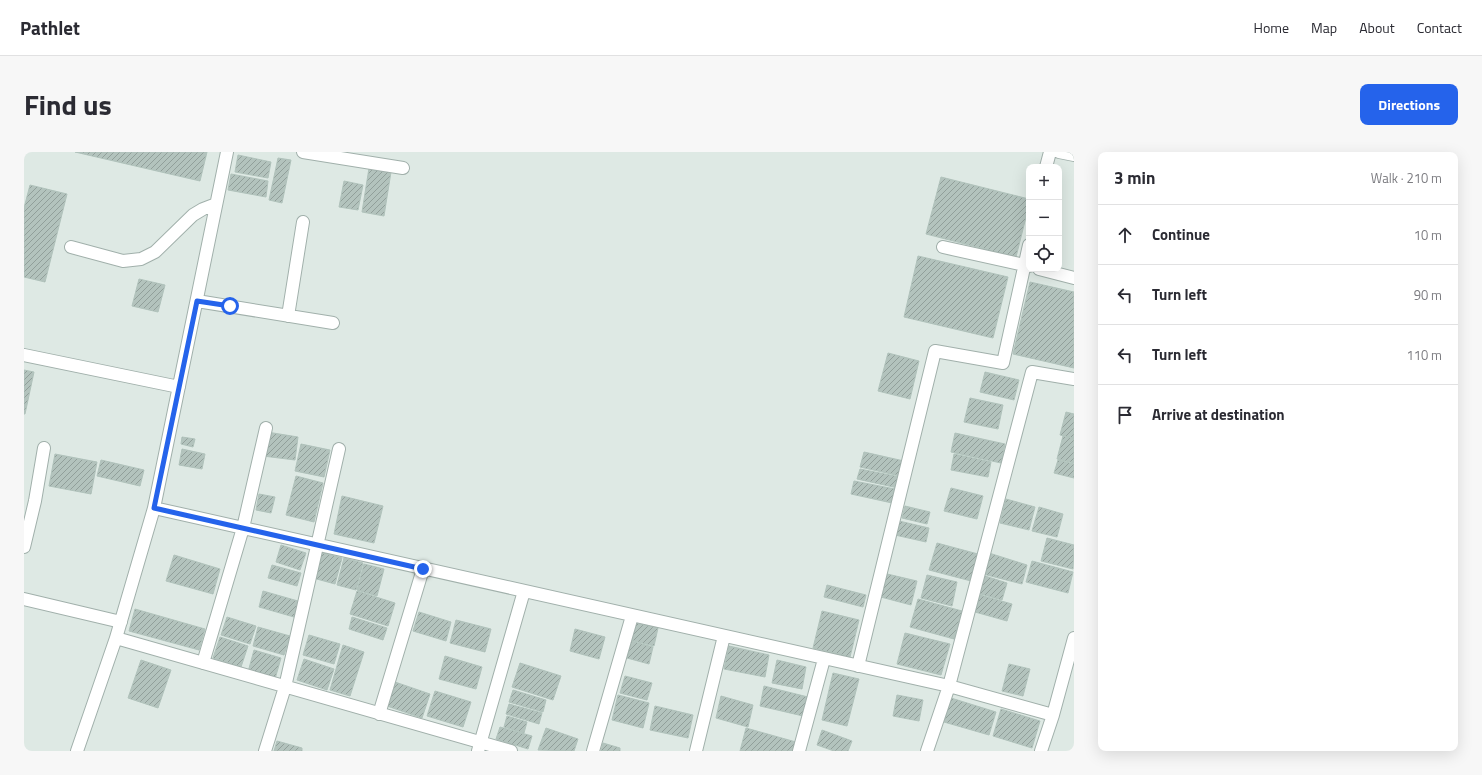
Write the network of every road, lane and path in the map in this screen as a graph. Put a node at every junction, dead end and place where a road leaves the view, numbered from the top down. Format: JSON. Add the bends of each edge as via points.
{"nodes":[{"id":1,"x":227,"y":152,"type":"edge"},
{"id":2,"x":303,"y":152,"type":"edge"},
{"id":3,"x":1050,"y":152,"type":"edge"},
{"id":4,"x":1060,"y":152,"type":"edge"},
{"id":5,"x":1074,"y":154,"type":"edge"},
{"id":6,"x":1047,"y":164,"type":"edge"},
{"id":7,"x":403,"y":168,"type":"dead end"},
{"id":8,"x":216,"y":204,"type":"junction"},
{"id":9,"x":303,"y":222,"type":"dead end"},
{"id":10,"x":71,"y":247,"type":"dead end"},
{"id":11,"x":943,"y":247,"type":"dead end"},
{"id":12,"x":1026,"y":266,"type":"edge"},
{"id":13,"x":1026,"y":270,"type":"edge"},
{"id":14,"x":1051,"y":272,"type":"edge"},
{"id":15,"x":1074,"y":278,"type":"edge"},
{"id":16,"x":197,"y":301,"type":"junction"},
{"id":17,"x":288,"y":316,"type":"junction"},
{"id":18,"x":333,"y":323,"type":"dead end"},
{"id":19,"x":24,"y":355,"type":"edge"},
{"id":20,"x":1074,"y":380,"type":"edge"},
{"id":21,"x":179,"y":386,"type":"junction"},
{"id":22,"x":266,"y":428,"type":"dead end"},
{"id":23,"x":44,"y":448,"type":"dead end"},
{"id":24,"x":339,"y":449,"type":"dead end"},
{"id":25,"x":154,"y":508,"type":"junction"},
{"id":26,"x":243,"y":528,"type":"junction"},
{"id":27,"x":317,"y":545,"type":"junction"},
{"id":28,"x":24,"y":547,"type":"edge"},
{"id":29,"x":423,"y":569,"type":"junction"},
{"id":30,"x":524,"y":591,"type":"junction"},
{"id":31,"x":24,"y":599,"type":"edge"},
{"id":32,"x":632,"y":616,"type":"junction"},
{"id":33,"x":121,"y":622,"type":"junction"},
{"id":34,"x":724,"y":636,"type":"junction"},
{"id":35,"x":116,"y":638,"type":"junction"},
{"id":36,"x":1074,"y":638,"type":"edge"},
{"id":37,"x":824,"y":659,"type":"junction"},
{"id":38,"x":203,"y":663,"type":"junction"},
{"id":39,"x":858,"y":666,"type":"junction"},
{"id":40,"x":285,"y":686,"type":"junction"},
{"id":41,"x":949,"y":686,"type":"junction"},
{"id":42,"x":380,"y":714,"type":"junction"},
{"id":43,"x":1053,"y":715,"type":"junction"},
{"id":44,"x":480,"y":747,"type":"edge"},
{"id":45,"x":77,"y":751,"type":"edge"},
{"id":46,"x":265,"y":751,"type":"edge"},
{"id":47,"x":511,"y":751,"type":"edge"},
{"id":48,"x":593,"y":751,"type":"edge"},
{"id":49,"x":696,"y":751,"type":"edge"},
{"id":50,"x":799,"y":751,"type":"edge"},
{"id":51,"x":927,"y":751,"type":"edge"},
{"id":52,"x":1041,"y":751,"type":"edge"}],
"edges":[{"from":1,"to":8,"type":"street"},
{"from":2,"to":7,"type":"street"},
{"from":3,"to":6,"type":"street"},
{"from":4,"to":5,"type":"street"},
{"from":8,"to":10,"type":"street","via":[[193,215],[155,252],[141,259],[124,261]]},
{"from":8,"to":16,"type":"street"},
{"from":9,"to":17,"type":"street"},
{"from":11,"to":12,"type":"street"},
{"from":13,"to":39,"type":"street","via":[[1002,363],[935,351]]},
{"from":14,"to":15,"type":"street"},
{"from":16,"to":17,"type":"street"},
{"from":16,"to":21,"type":"street"},
{"from":17,"to":18,"type":"street"},
{"from":19,"to":21,"type":"street"},
{"from":20,"to":41,"type":"street","via":[[1032,372]]},
{"from":21,"to":25,"type":"street"},
{"from":22,"to":26,"type":"street"},
{"from":23,"to":28,"type":"street"},
{"from":24,"to":27,"type":"street"},
{"from":25,"to":26,"type":"street"},
{"from":25,"to":33,"type":"street"},
{"from":26,"to":27,"type":"street"},
{"from":26,"to":38,"type":"street"},
{"from":27,"to":29,"type":"street"},
{"from":27,"to":40,"type":"street"},
{"from":29,"to":30,"type":"street"},
{"from":29,"to":42,"type":"street"},
{"from":30,"to":32,"type":"street"},
{"from":30,"to":44,"type":"street"},
{"from":31,"to":33,"type":"street"},
{"from":32,"to":34,"type":"street"},
{"from":32,"to":48,"type":"street"},
{"from":33,"to":35,"type":"street"},
{"from":34,"to":37,"type":"street"},
{"from":34,"to":49,"type":"street"},
{"from":35,"to":38,"type":"street"},
{"from":35,"to":45,"type":"street"},
{"from":36,"to":43,"type":"street"},
{"from":37,"to":39,"type":"street"},
{"from":37,"to":50,"type":"street"},
{"from":38,"to":40,"type":"street"},
{"from":39,"to":41,"type":"street"},
{"from":40,"to":42,"type":"street"},
{"from":40,"to":46,"type":"street"},
{"from":41,"to":43,"type":"street"},
{"from":41,"to":51,"type":"street"},
{"from":42,"to":44,"type":"street"},
{"from":43,"to":52,"type":"street"},
{"from":44,"to":47,"type":"street"}]}
